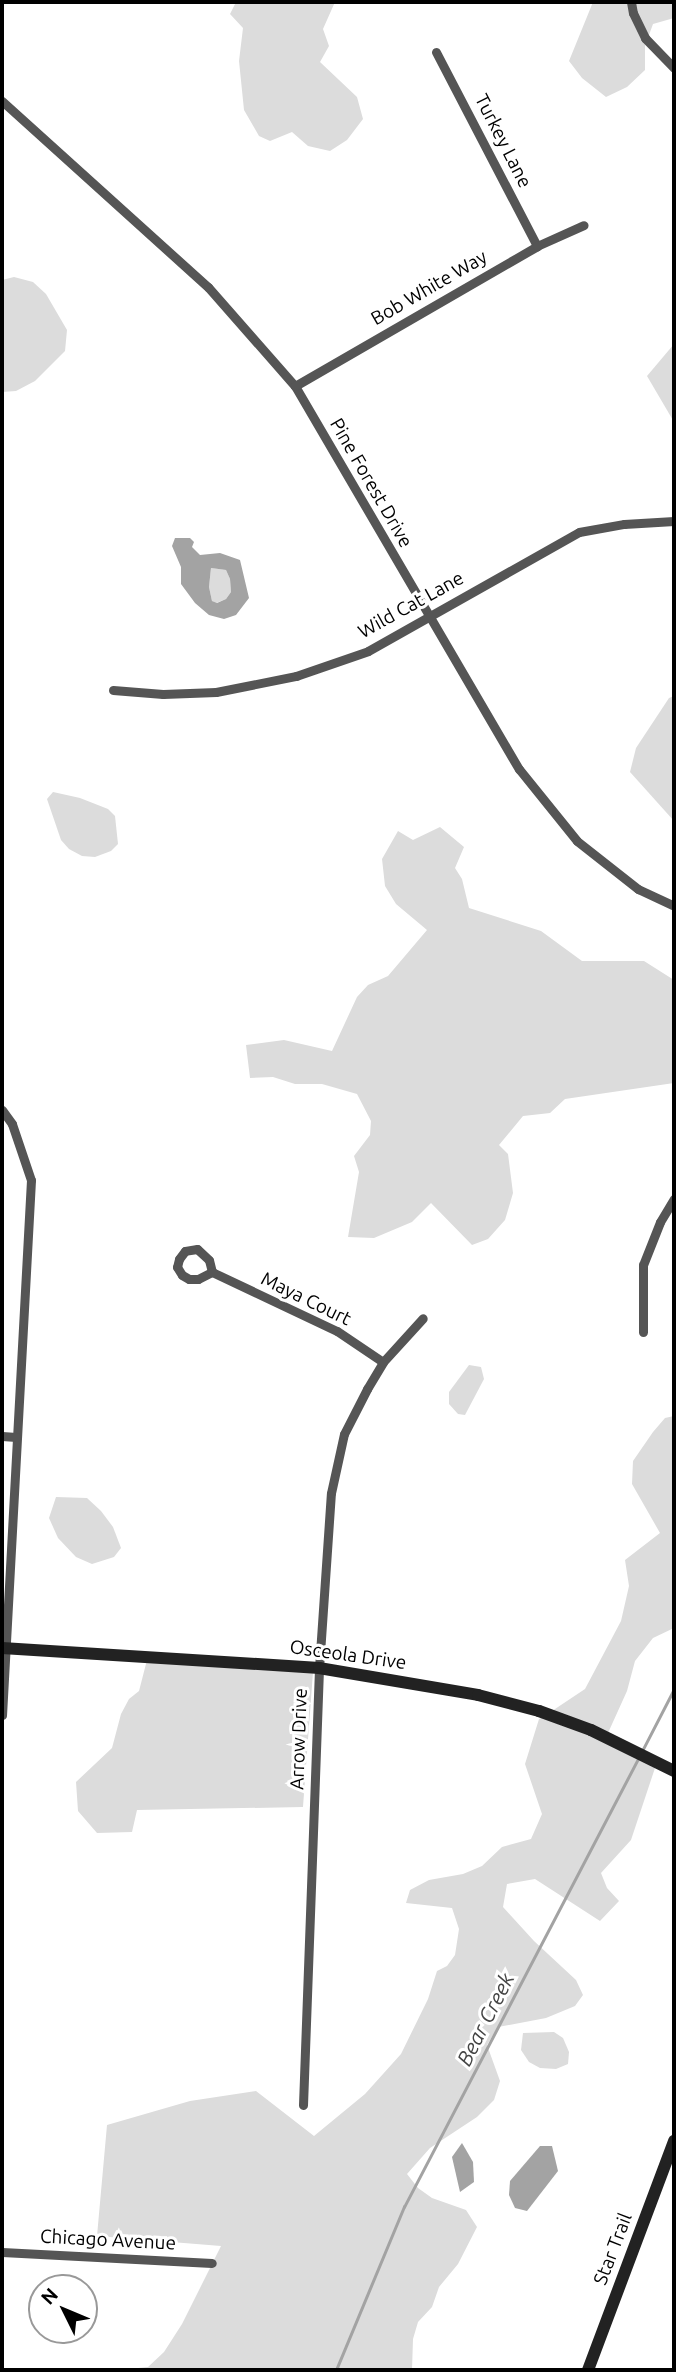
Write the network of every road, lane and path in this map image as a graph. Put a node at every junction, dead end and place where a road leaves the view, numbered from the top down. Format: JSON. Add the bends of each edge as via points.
{"nodes":[{"id":1,"x":631,"y":2,"type":"edge"},
{"id":2,"x":436,"y":52,"type":"dead end"},
{"id":3,"x":674,"y":68,"type":"edge"},
{"id":4,"x":2,"y":101,"type":"edge"},
{"id":5,"x":584,"y":225,"type":"dead end"},
{"id":6,"x":537,"y":246,"type":"junction"},
{"id":7,"x":295,"y":386,"type":"junction"},
{"id":8,"x":674,"y":521,"type":"edge"},
{"id":9,"x":427,"y":615,"type":"junction"},
{"id":10,"x":113,"y":690,"type":"dead end"},
{"id":11,"x":674,"y":906,"type":"edge"},
{"id":12,"x":2,"y":1110,"type":"edge"},
{"id":13,"x":674,"y":1199,"type":"edge"},
{"id":14,"x":212,"y":1272,"type":"dead end"},
{"id":15,"x":423,"y":1318,"type":"dead end"},
{"id":16,"x":643,"y":1332,"type":"dead end"},
{"id":17,"x":383,"y":1362,"type":"junction"},
{"id":18,"x":2,"y":1436,"type":"edge"},
{"id":19,"x":16,"y":1437,"type":"junction"},
{"id":20,"x":4,"y":1648,"type":"edge"},
{"id":21,"x":319,"y":1668,"type":"junction"},
{"id":22,"x":2,"y":1715,"type":"edge"},
{"id":23,"x":674,"y":1770,"type":"edge"},
{"id":24,"x":303,"y":2105,"type":"dead end"},
{"id":25,"x":674,"y":2141,"type":"edge"},
{"id":26,"x":2,"y":2252,"type":"edge"},
{"id":27,"x":212,"y":2263,"type":"dead end"},
{"id":28,"x":588,"y":2370,"type":"edge"}],
"edges":[{"from":1,"to":3,"type":"street","via":[[645,38]]},
{"from":2,"to":6,"type":"street","name":"Turkey Lane"},
{"from":4,"to":7,"type":"street","name":"Pine Forest Drive","via":[[208,287]]},
{"from":5,"to":6,"type":"street","name":"Bob White Way"},
{"from":6,"to":7,"type":"street","name":"Bob White Way"},
{"from":7,"to":9,"type":"street","name":"Pine Forest Drive"},
{"from":8,"to":9,"type":"street","name":"Wild Cat Lane","via":[[579,532]]},
{"from":9,"to":10,"type":"street","name":"Wild Cat Lane","via":[[368,651],[257,686],[169,694]]},
{"from":9,"to":11,"type":"street","name":"Pine Forest Drive","via":[[519,769],[577,841],[638,888]]},
{"from":12,"to":19,"type":"street","via":[[12,1124],[32,1180]]},
{"from":13,"to":16,"type":"street","via":[[643,1265]]},
{"from":14,"to":17,"type":"street","name":"Maya Court","via":[[337,1331]]},
{"from":15,"to":17,"type":"street","name":"Arrow Drive"},
{"from":17,"to":21,"type":"street","name":"Arrow Drive","via":[[344,1434],[331,1493]]},
{"from":18,"to":19,"type":"street"},
{"from":19,"to":20,"type":"street"},
{"from":20,"to":21,"type":"street","name":"Osceola Drive"},
{"from":20,"to":22,"type":"street"},
{"from":21,"to":23,"type":"street","name":"Osceola Drive","via":[[478,1695],[539,1711]]},
{"from":21,"to":24,"type":"street","name":"Arrow Drive"},
{"from":25,"to":28,"type":"street","name":"Star Trail"},
{"from":26,"to":27,"type":"street","name":"Chicago Avenue"}]}
